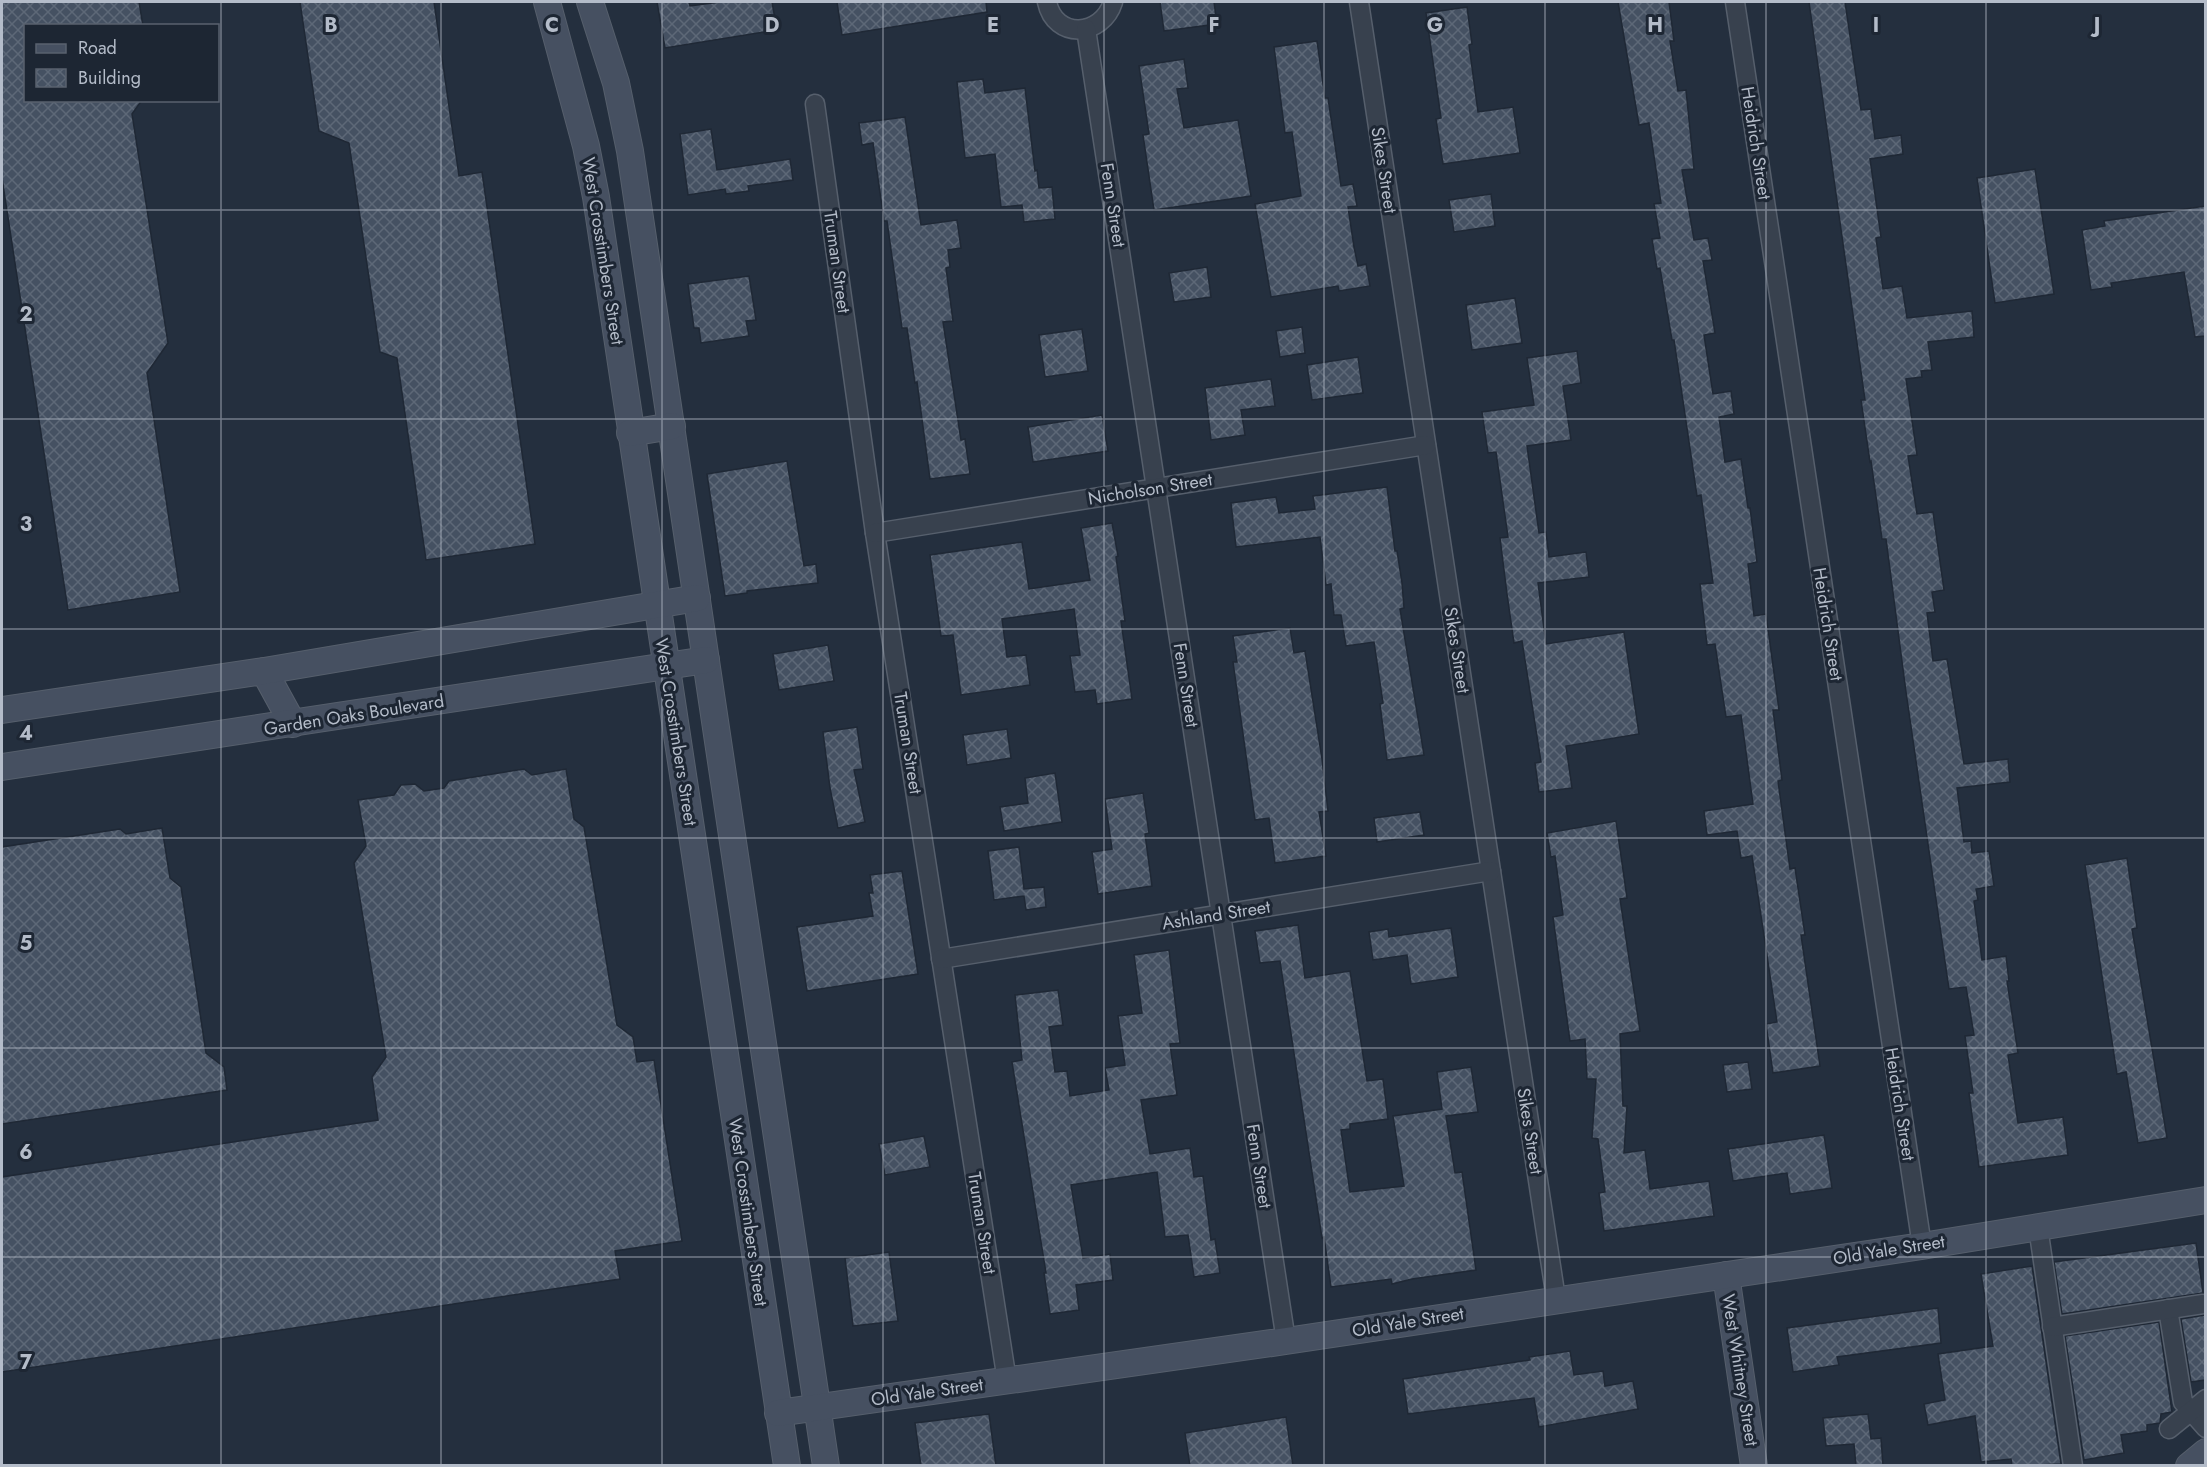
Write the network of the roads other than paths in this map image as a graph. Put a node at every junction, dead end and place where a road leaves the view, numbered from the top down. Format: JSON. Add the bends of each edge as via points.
{"nodes":[{"id":1,"x":548,"y":2,"type":"edge"},
{"id":2,"x":590,"y":2,"type":"edge"},
{"id":3,"x":1047,"y":2,"type":"edge"},
{"id":4,"x":1113,"y":2,"type":"edge"},
{"id":5,"x":1359,"y":2,"type":"edge"},
{"id":6,"x":1735,"y":2,"type":"edge"},
{"id":7,"x":1086,"y":29,"type":"junction"},
{"id":8,"x":571,"y":83,"type":"junction"},
{"id":9,"x":616,"y":83,"type":"junction"},
{"id":10,"x":815,"y":104,"type":"dead end"},
{"id":11,"x":672,"y":426,"type":"junction"},
{"id":12,"x":630,"y":433,"type":"junction"},
{"id":13,"x":1426,"y":445,"type":"junction"},
{"id":14,"x":1156,"y":488,"type":"junction"},
{"id":15,"x":875,"y":533,"type":"junction"},
{"id":16,"x":697,"y":598,"type":"junction"},
{"id":17,"x":657,"y":606,"type":"junction"},
{"id":18,"x":706,"y":660,"type":"junction"},
{"id":19,"x":666,"y":667,"type":"junction"},
{"id":20,"x":264,"y":671,"type":"junction"},
{"id":21,"x":2,"y":710,"type":"edge"},
{"id":22,"x":293,"y":724,"type":"junction"},
{"id":23,"x":2,"y":767,"type":"edge"},
{"id":24,"x":1491,"y":872,"type":"junction"},
{"id":25,"x":1221,"y":914,"type":"junction"},
{"id":26,"x":941,"y":959,"type":"junction"},
{"id":27,"x":757,"y":1004,"type":"junction"},
{"id":28,"x":718,"y":1011,"type":"junction"},
{"id":29,"x":2205,"y":1200,"type":"edge"},
{"id":30,"x":2038,"y":1227,"type":"junction"},
{"id":31,"x":1922,"y":1246,"type":"junction"},
{"id":32,"x":1726,"y":1275,"type":"junction"},
{"id":33,"x":1556,"y":1299,"type":"junction"},
{"id":34,"x":2203,"y":1304,"type":"dead end"},
{"id":35,"x":2168,"y":1309,"type":"junction"},
{"id":36,"x":2052,"y":1327,"type":"junction"},
{"id":37,"x":1286,"y":1341,"type":"junction"},
{"id":38,"x":1007,"y":1381,"type":"junction"},
{"id":39,"x":2205,"y":1399,"type":"edge"},
{"id":40,"x":817,"y":1408,"type":"junction"},
{"id":41,"x":2190,"y":1411,"type":"junction"},
{"id":42,"x":778,"y":1413,"type":"junction"},
{"id":43,"x":2205,"y":1428,"type":"edge"},
{"id":44,"x":2169,"y":1429,"type":"dead end"},
{"id":45,"x":2205,"y":1452,"type":"edge"},
{"id":46,"x":787,"y":1466,"type":"edge"},
{"id":47,"x":826,"y":1466,"type":"edge"},
{"id":48,"x":1754,"y":1466,"type":"edge"},
{"id":49,"x":2073,"y":1466,"type":"edge"},
{"id":50,"x":2189,"y":1466,"type":"edge"}],
"edges":[{"from":1,"to":8,"type":"main road","name":"West Crosstimbers Street"},
{"from":2,"to":9,"type":"main road"},
{"from":3,"to":7,"type":"street","via":[[1054,18],[1063,25]]},
{"from":4,"to":7,"type":"street","via":[[1105,19]]},
{"from":5,"to":13,"type":"street","name":"Sikes Street"},
{"from":6,"to":31,"type":"street","name":"Heidrich Street"},
{"from":7,"to":14,"type":"street","name":"Fenn Street"},
{"from":8,"to":9,"type":"main road"},
{"from":8,"to":12,"type":"main road","name":"West Crosstimbers Street","via":[[596,197]]},
{"from":9,"to":11,"type":"main road"},
{"from":10,"to":15,"type":"street","name":"Truman Street"},
{"from":11,"to":12,"type":"main road"},
{"from":11,"to":16,"type":"main road"},
{"from":12,"to":17,"type":"main road","name":"West Crosstimbers Street"},
{"from":13,"to":14,"type":"street","name":"Nicholson Street"},
{"from":13,"to":24,"type":"street","name":"Sikes Street"},
{"from":14,"to":15,"type":"street","name":"Nicholson Street"},
{"from":14,"to":25,"type":"street","name":"Fenn Street"},
{"from":15,"to":26,"type":"street","name":"Truman Street"},
{"from":16,"to":17,"type":"main road"},
{"from":16,"to":18,"type":"main road"},
{"from":17,"to":19,"type":"main road","name":"West Crosstimbers Street"},
{"from":17,"to":20,"type":"main road"},
{"from":18,"to":19,"type":"main road","name":"Garden Oaks Boulevard"},
{"from":18,"to":27,"type":"main road"},
{"from":19,"to":22,"type":"main road","name":"Garden Oaks Boulevard"},
{"from":19,"to":28,"type":"main road","name":"West Crosstimbers Street"},
{"from":20,"to":21,"type":"main road"},
{"from":20,"to":22,"type":"main road"},
{"from":22,"to":23,"type":"main road","name":"Garden Oaks Boulevard"},
{"from":24,"to":25,"type":"street","name":"Ashland Street"},
{"from":24,"to":33,"type":"street","name":"Sikes Street"},
{"from":25,"to":26,"type":"street","name":"Ashland Street"},
{"from":25,"to":37,"type":"street","name":"Fenn Street"},
{"from":26,"to":38,"type":"street","name":"Truman Street"},
{"from":27,"to":28,"type":"main road"},
{"from":27,"to":40,"type":"main road"},
{"from":28,"to":42,"type":"main road","name":"West Crosstimbers Street"},
{"from":29,"to":30,"type":"main road","name":"Old Yale Street"},
{"from":30,"to":31,"type":"main road","name":"Old Yale Street"},
{"from":30,"to":36,"type":"street"},
{"from":31,"to":32,"type":"main road","name":"Old Yale Street"},
{"from":32,"to":33,"type":"main road","name":"Old Yale Street"},
{"from":32,"to":48,"type":"main road","name":"West Whitney Street"},
{"from":33,"to":37,"type":"main road","name":"Old Yale Street"},
{"from":34,"to":35,"type":"street"},
{"from":35,"to":36,"type":"street"},
{"from":35,"to":41,"type":"street","via":[[2183,1402]]},
{"from":36,"to":49,"type":"street"},
{"from":37,"to":38,"type":"main road","name":"Old Yale Street"},
{"from":38,"to":40,"type":"main road","name":"Old Yale Street"},
{"from":39,"to":41,"type":"street"},
{"from":40,"to":42,"type":"main road","name":"Old Yale Street"},
{"from":40,"to":47,"type":"main road"},
{"from":41,"to":43,"type":"street"},
{"from":41,"to":44,"type":"street"},
{"from":42,"to":46,"type":"main road","name":"West Crosstimbers Street"},
{"from":45,"to":50,"type":"main road"}]}
